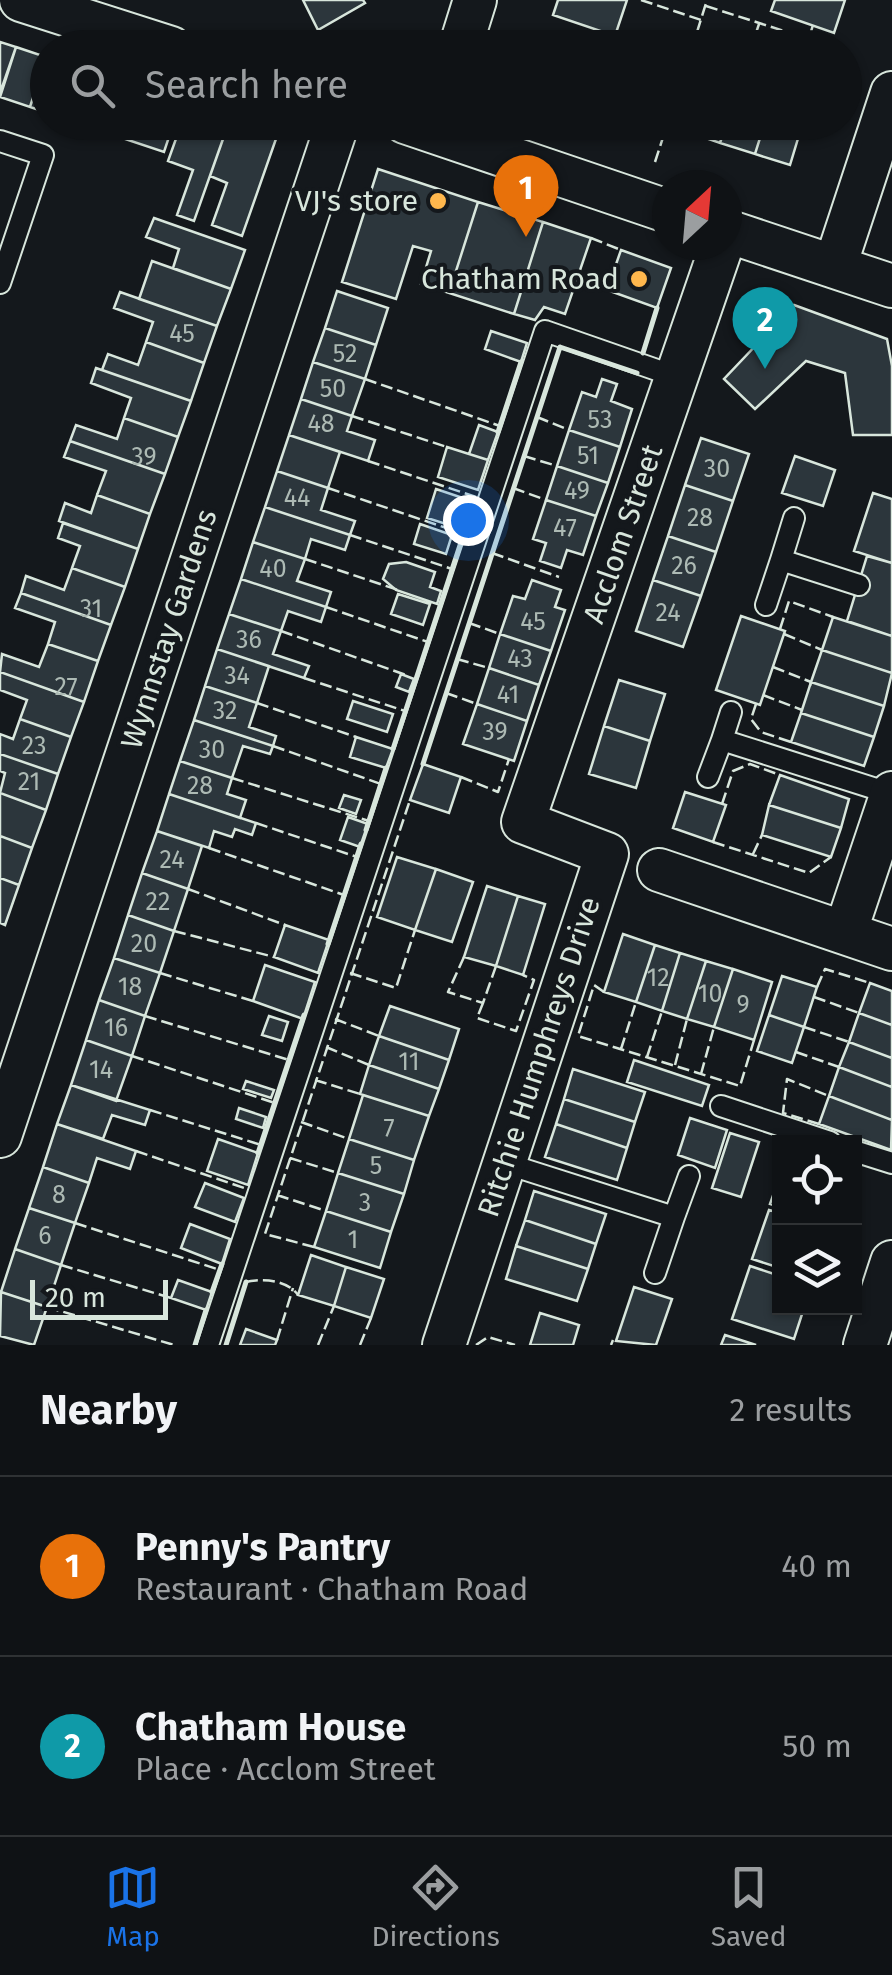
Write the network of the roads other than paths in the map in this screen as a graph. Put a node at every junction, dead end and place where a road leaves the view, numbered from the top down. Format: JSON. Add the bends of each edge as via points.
{"nodes":[{"id":1,"x":22,"y":0,"type":"edge"},
{"id":2,"x":476,"y":0,"type":"edge"},
{"id":3,"x":116,"y":30,"type":"edge"},
{"id":4,"x":466,"y":30,"type":"edge"},
{"id":5,"x":892,"y":93,"type":"edge"},
{"id":6,"x":332,"y":140,"type":"edge"},
{"id":7,"x":465,"y":140,"type":"edge"},
{"id":8,"x":0,"y":142,"type":"edge"},
{"id":9,"x":652,"y":205,"type":"edge"},
{"id":10,"x":742,"y":236,"type":"edge"},
{"id":11,"x":717,"y":260,"type":"edge"},
{"id":12,"x":835,"y":266,"type":"junction"},
{"id":13,"x":0,"y":283,"type":"edge"},
{"id":14,"x":892,"y":286,"type":"edge"},
{"id":15,"x":677,"y":378,"type":"junction"},
{"id":16,"x":794,"y":518,"type":"dead end"},
{"id":17,"x":781,"y":560,"type":"junction"},
{"id":18,"x":858,"y":585,"type":"dead end"},
{"id":19,"x":766,"y":604,"type":"dead end"},
{"id":20,"x":731,"y":712,"type":"dead end"},
{"id":21,"x":722,"y":740,"type":"junction"},
{"id":22,"x":708,"y":777,"type":"dead end"},
{"id":23,"x":892,"y":793,"type":"edge"},
{"id":24,"x":523,"y":822,"type":"joint"},
{"id":25,"x":659,"y":870,"type":"dead end"},
{"id":26,"x":844,"y":933,"type":"junction"},
{"id":27,"x":892,"y":949,"type":"edge"},
{"id":28,"x":721,"y":1106,"type":"dead end"},
{"id":29,"x":809,"y":1135,"type":"edge"},
{"id":30,"x":0,"y":1136,"type":"edge"},
{"id":31,"x":862,"y":1153,"type":"edge"},
{"id":32,"x":504,"y":1163,"type":"junction"},
{"id":33,"x":892,"y":1163,"type":"edge"},
{"id":34,"x":689,"y":1176,"type":"dead end"},
{"id":35,"x":674,"y":1217,"type":"junction"},
{"id":36,"x":892,"y":1262,"type":"edge"},
{"id":37,"x":655,"y":1273,"type":"dead end"},
{"id":38,"x":208,"y":1345,"type":"edge"},
{"id":39,"x":444,"y":1345,"type":"edge"},
{"id":40,"x":865,"y":1345,"type":"edge"}],
"edges":[{"from":1,"to":3,"type":"street"},
{"from":2,"to":4,"type":"street"},
{"from":5,"to":12,"type":"street"},
{"from":6,"to":30,"type":"street","name":"Wynnstay Gardens"},
{"from":7,"to":9,"type":"street"},
{"from":8,"to":13,"type":"lane","via":[[42,155]]},
{"from":10,"to":12,"type":"street"},
{"from":11,"to":15,"type":"street","name":"Acclom Street"},
{"from":12,"to":14,"type":"street"},
{"from":15,"to":24,"type":"street","name":"Acclom Street"},
{"from":15,"to":38,"type":"lane","via":[[546,331]]},
{"from":16,"to":17,"type":"lane"},
{"from":17,"to":18,"type":"lane"},
{"from":17,"to":19,"type":"lane"},
{"from":20,"to":21,"type":"lane"},
{"from":21,"to":22,"type":"lane"},
{"from":21,"to":23,"type":"lane"},
{"from":23,"to":26,"type":"street"},
{"from":24,"to":32,"type":"street","name":"Ritchie Humphreys Drive","via":[[607,854]]},
{"from":25,"to":26,"type":"street"},
{"from":26,"to":27,"type":"street"},
{"from":28,"to":29,"type":"lane"},
{"from":31,"to":33,"type":"lane"},
{"from":32,"to":35,"type":"lane"},
{"from":32,"to":39,"type":"street","name":"Ritchie Humphreys Drive"},
{"from":34,"to":35,"type":"lane"},
{"from":35,"to":37,"type":"lane"},
{"from":36,"to":40,"type":"street"}]}
